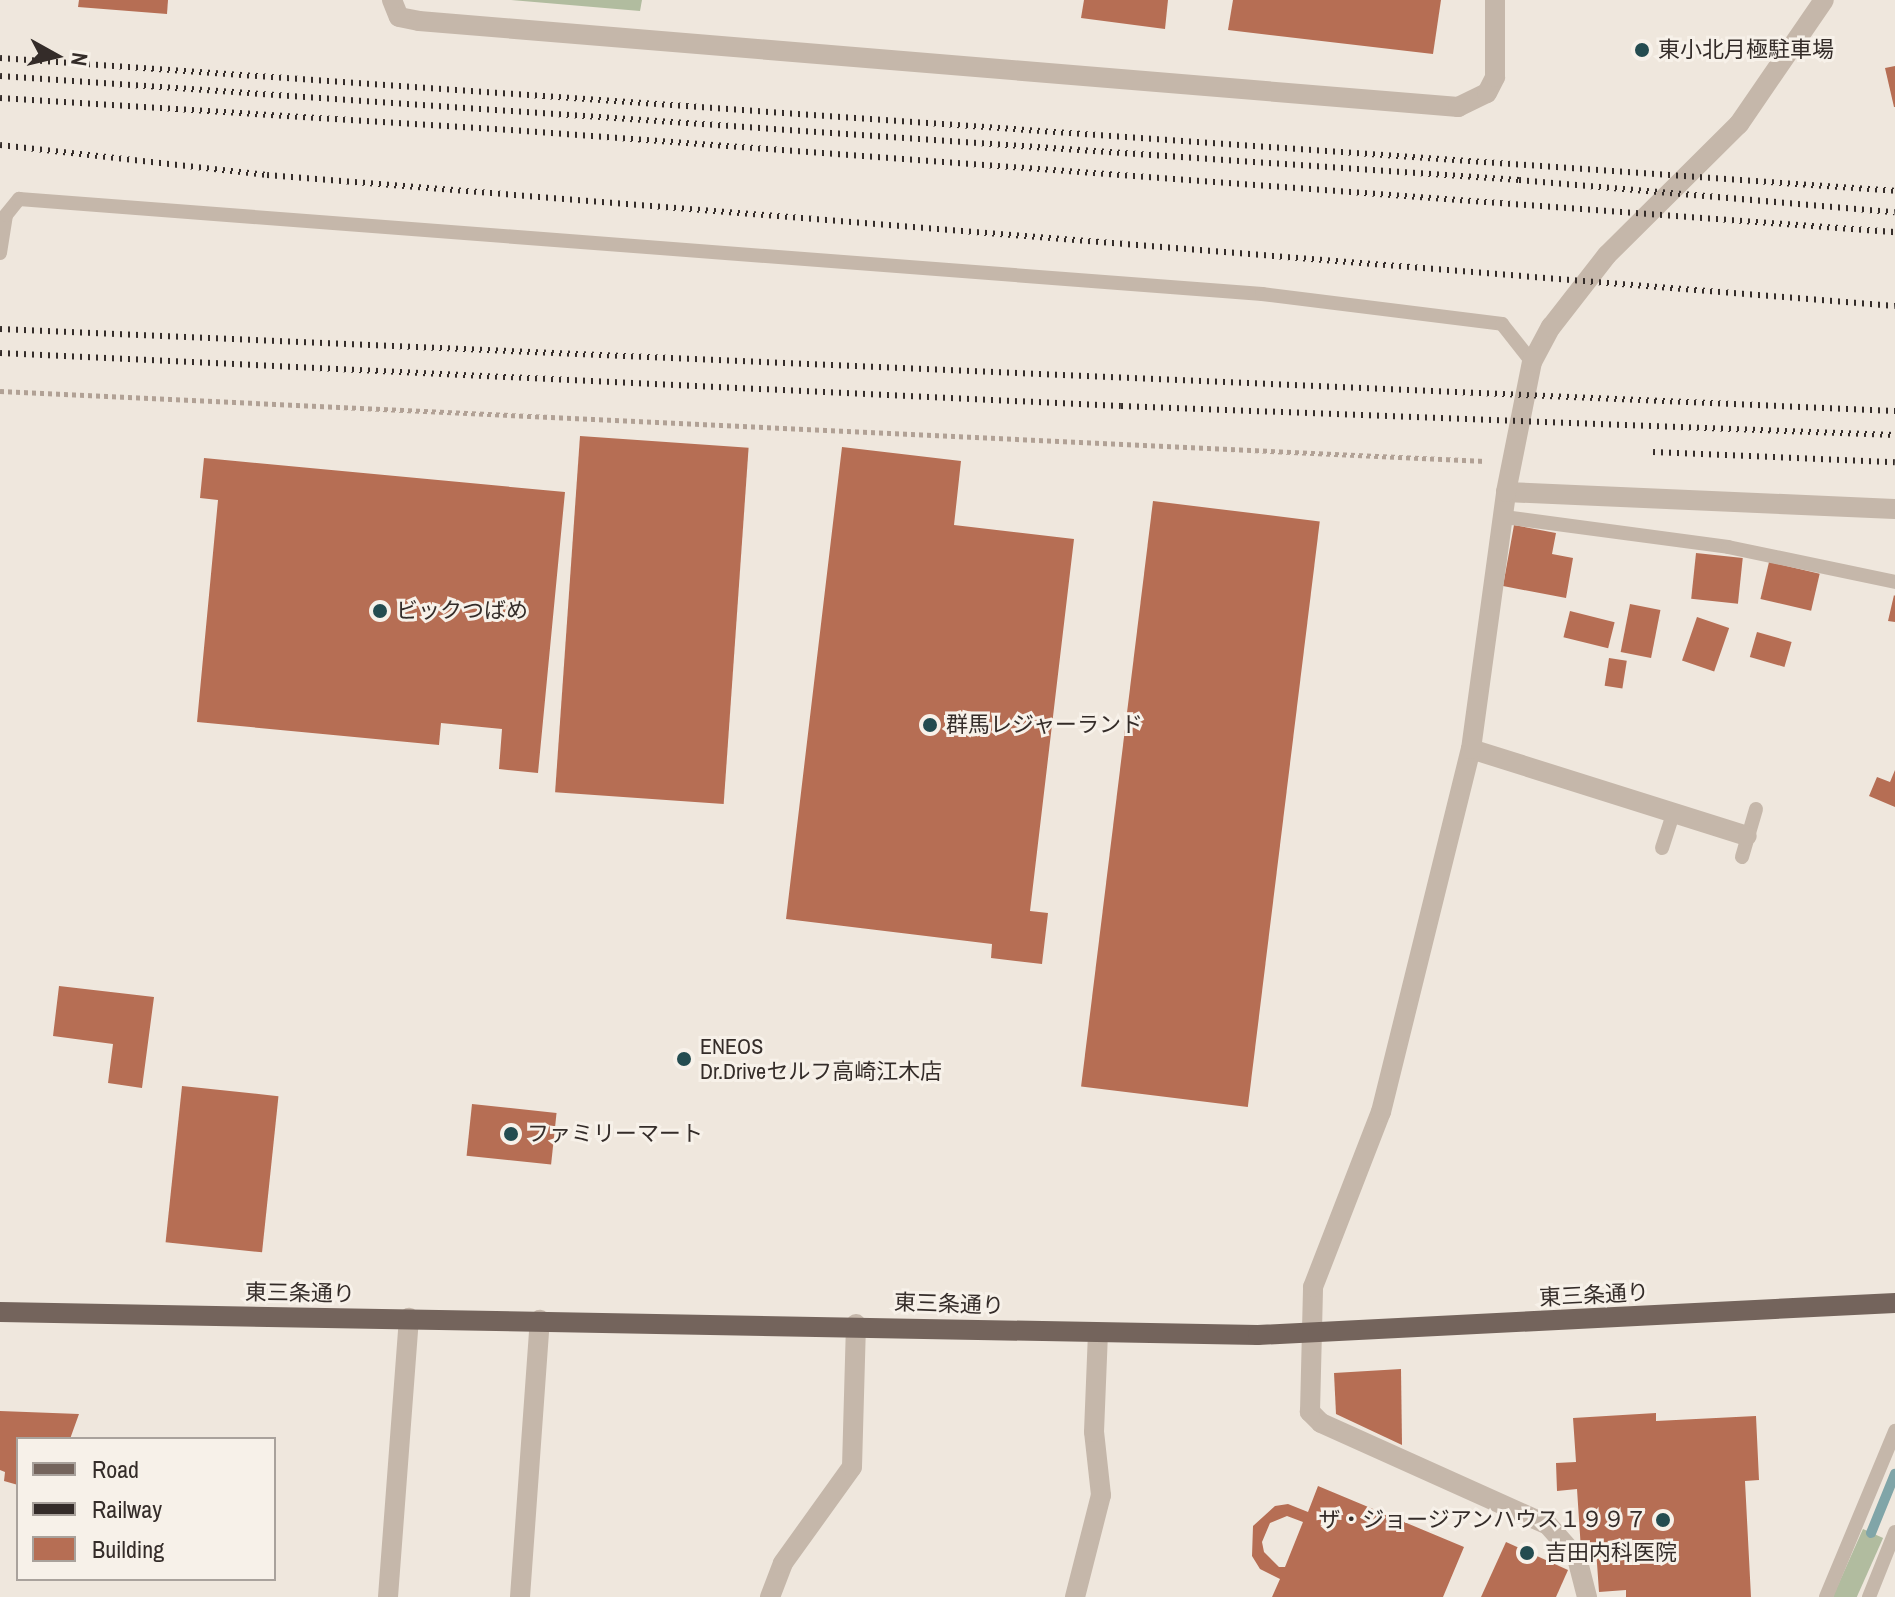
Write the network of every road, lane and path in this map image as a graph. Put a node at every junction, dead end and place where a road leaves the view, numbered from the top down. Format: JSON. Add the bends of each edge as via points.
{"nodes":[{"id":1,"x":392,"y":0,"type":"edge"},
{"id":2,"x":1495,"y":0,"type":"edge"},
{"id":3,"x":1824,"y":0,"type":"edge"},
{"id":4,"x":0,"y":253,"type":"edge"},
{"id":5,"x":1532,"y":362,"type":"junction"},
{"id":6,"x":0,"y":391,"type":"edge"},
{"id":7,"x":1511,"y":463,"type":"junction"},
{"id":8,"x":1506,"y":492,"type":"junction"},
{"id":9,"x":1895,"y":509,"type":"edge"},
{"id":10,"x":1504,"y":517,"type":"junction"},
{"id":11,"x":1895,"y":582,"type":"edge"},
{"id":12,"x":1471,"y":749,"type":"junction"},
{"id":13,"x":1756,"y":809,"type":"dead end"},
{"id":14,"x":1673,"y":814,"type":"junction"},
{"id":15,"x":1747,"y":836,"type":"junction"},
{"id":16,"x":1662,"y":848,"type":"dead end"},
{"id":17,"x":1742,"y":857,"type":"dead end"},
{"id":18,"x":1895,"y":1303,"type":"edge"},
{"id":19,"x":0,"y":1312,"type":"edge"},
{"id":20,"x":409,"y":1318,"type":"junction"},
{"id":21,"x":540,"y":1320,"type":"junction"},
{"id":22,"x":856,"y":1324,"type":"junction"},
{"id":23,"x":1098,"y":1334,"type":"junction"},
{"id":24,"x":1310,"y":1334,"type":"junction"},
{"id":25,"x":1895,"y":1431,"type":"edge"},
{"id":26,"x":1895,"y":1532,"type":"edge"},
{"id":27,"x":388,"y":1597,"type":"edge"},
{"id":28,"x":520,"y":1597,"type":"edge"},
{"id":29,"x":770,"y":1597,"type":"edge"},
{"id":30,"x":1075,"y":1597,"type":"edge"},
{"id":31,"x":1587,"y":1597,"type":"edge"},
{"id":32,"x":1826,"y":1597,"type":"edge"},
{"id":33,"x":1869,"y":1597,"type":"edge"}],
"edges":[{"from":1,"to":2,"type":"street","via":[[399,17],[419,21],[1458,107],[1487,93],[1495,77]]},
{"from":3,"to":5,"type":"street","via":[[1739,124],[1607,255],[1551,327]]},
{"from":4,"to":5,"type":"lane","via":[[6,215],[19,199],[1262,294],[1502,324]]},
{"from":5,"to":7,"type":"street"},
{"from":6,"to":7,"type":"path"},
{"from":7,"to":8,"type":"street"},
{"from":8,"to":9,"type":"street"},
{"from":8,"to":10,"type":"street"},
{"from":10,"to":11,"type":"lane","via":[[1751,551]]},
{"from":10,"to":12,"type":"street"},
{"from":12,"to":14,"type":"street"},
{"from":12,"to":24,"type":"street","via":[[1395,1063],[1313,1287]]},
{"from":13,"to":15,"type":"lane"},
{"from":14,"to":15,"type":"street"},
{"from":14,"to":16,"type":"lane"},
{"from":15,"to":17,"type":"lane"},
{"from":18,"to":24,"type":"main road","name":"東三条通り"},
{"from":19,"to":20,"type":"main road","name":"東三条通り"},
{"from":20,"to":21,"type":"main road","name":"東三条通り"},
{"from":20,"to":27,"type":"street"},
{"from":21,"to":22,"type":"main road","name":"東三条通り"},
{"from":21,"to":28,"type":"street"},
{"from":22,"to":23,"type":"main road","name":"東三条通り"},
{"from":22,"to":29,"type":"street","via":[[852,1467],[783,1563]]},
{"from":23,"to":24,"type":"main road","name":"東三条通り"},
{"from":23,"to":30,"type":"street","via":[[1094,1432],[1101,1495],[1096,1532]]},
{"from":24,"to":31,"type":"street","via":[[1310,1412],[1321,1423],[1548,1525],[1577,1558]]},
{"from":25,"to":32,"type":"lane"},
{"from":26,"to":33,"type":"lane"}]}
